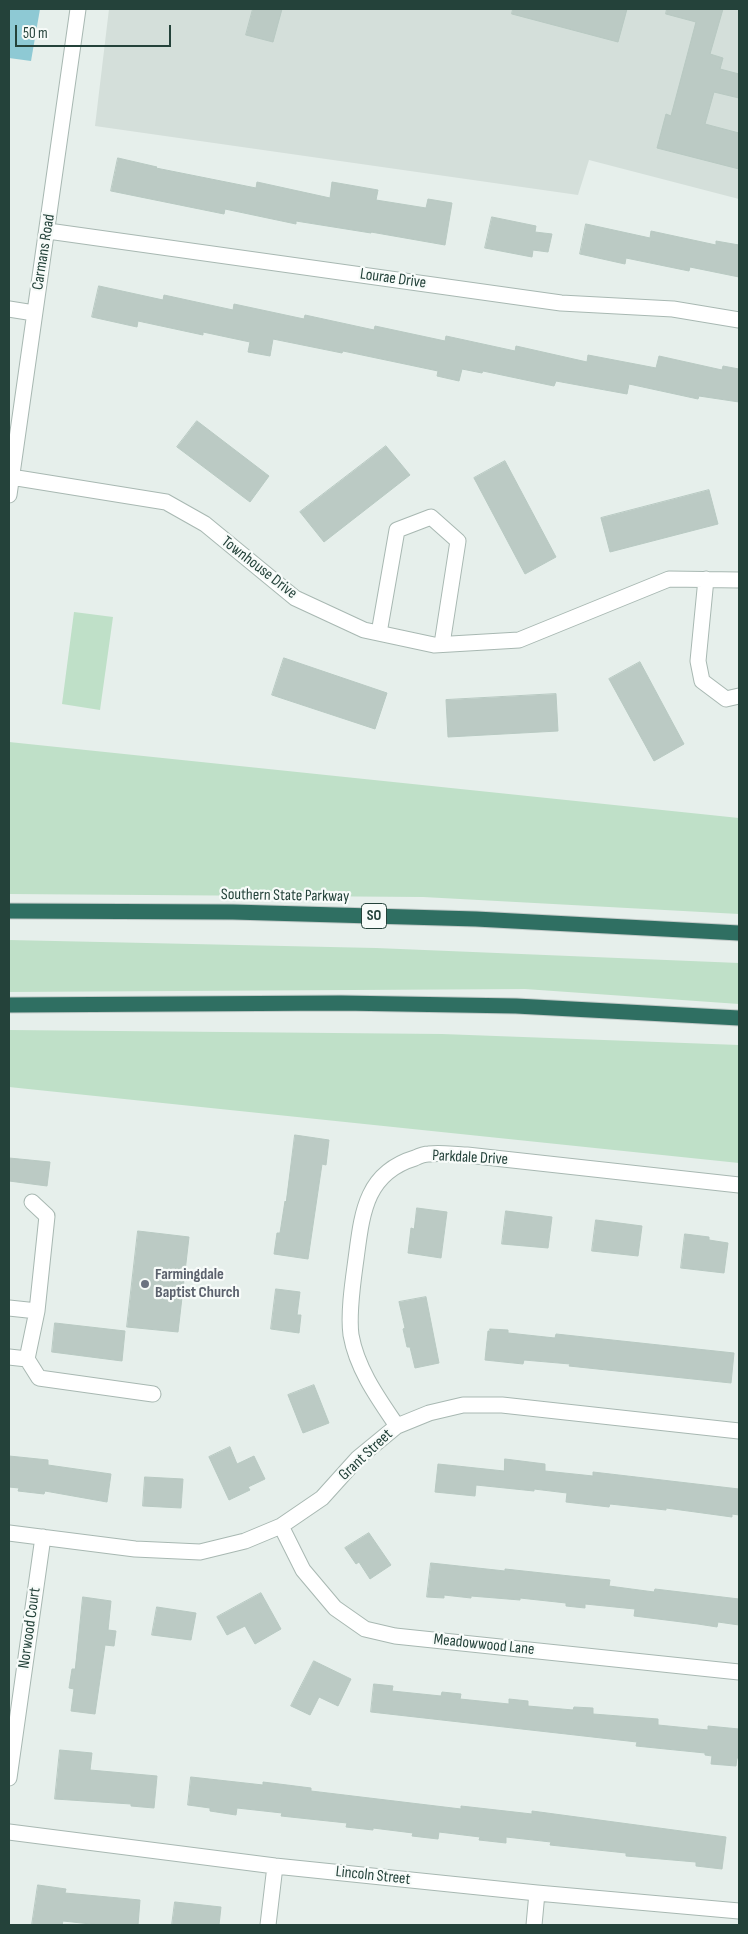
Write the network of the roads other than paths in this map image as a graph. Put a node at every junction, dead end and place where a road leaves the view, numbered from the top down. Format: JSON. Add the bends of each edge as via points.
{"nodes":[{"id":1,"x":78,"y":9,"type":"edge"},
{"id":2,"x":48,"y":231,"type":"junction"},
{"id":3,"x":9,"y":309,"type":"edge"},
{"id":4,"x":34,"y":313,"type":"junction"},
{"id":5,"x":739,"y":320,"type":"edge"},
{"id":6,"x":11,"y":478,"type":"junction"},
{"id":7,"x":9,"y":495,"type":"edge"},
{"id":8,"x":706,"y":580,"type":"junction"},
{"id":9,"x":739,"y":580,"type":"edge"},
{"id":10,"x":379,"y":633,"type":"junction"},
{"id":11,"x":442,"y":644,"type":"junction"},
{"id":12,"x":739,"y":696,"type":"edge"},
{"id":13,"x":9,"y":911,"type":"edge"},
{"id":14,"x":739,"y":933,"type":"edge"},
{"id":15,"x":9,"y":1005,"type":"edge"},
{"id":16,"x":739,"y":1018,"type":"edge"},
{"id":17,"x":739,"y":1185,"type":"edge"},
{"id":18,"x":32,"y":1202,"type":"dead end"},
{"id":19,"x":9,"y":1308,"type":"edge"},
{"id":20,"x":37,"y":1310,"type":"junction"},
{"id":21,"x":9,"y":1356,"type":"edge"},
{"id":22,"x":27,"y":1359,"type":"junction"},
{"id":23,"x":153,"y":1394,"type":"dead end"},
{"id":24,"x":397,"y":1426,"type":"junction"},
{"id":25,"x":739,"y":1431,"type":"edge"},
{"id":26,"x":281,"y":1526,"type":"junction"},
{"id":27,"x":9,"y":1533,"type":"edge"},
{"id":28,"x":43,"y":1537,"type":"junction"},
{"id":29,"x":739,"y":1672,"type":"edge"},
{"id":30,"x":9,"y":1778,"type":"edge"},
{"id":31,"x":9,"y":1832,"type":"edge"},
{"id":32,"x":276,"y":1866,"type":"junction"},
{"id":33,"x":537,"y":1893,"type":"junction"},
{"id":34,"x":739,"y":1911,"type":"edge"},
{"id":35,"x":268,"y":1925,"type":"edge"},
{"id":36,"x":534,"y":1925,"type":"edge"}],
"edges":[{"from":1,"to":2,"type":"street","name":"Carmans Road"},
{"from":2,"to":4,"type":"street","name":"Carmans Road"},
{"from":2,"to":5,"type":"street","name":"Lourae Drive","via":[[561,303],[672,309]]},
{"from":3,"to":4,"type":"street"},
{"from":4,"to":6,"type":"street","name":"Carmans Road"},
{"from":6,"to":7,"type":"street","name":"Carmans Road"},
{"from":6,"to":10,"type":"street","name":"Townhouse Drive","via":[[166,502],[205,524],[295,598],[364,630]]},
{"from":8,"to":9,"type":"street","name":"Townhouse Drive"},
{"from":8,"to":11,"type":"street","name":"Townhouse Drive","via":[[669,579],[519,640]]},
{"from":8,"to":12,"type":"street","via":[[698,661],[702,681],[726,699]]},
{"from":10,"to":11,"type":"street","name":"Townhouse Drive"},
{"from":10,"to":11,"type":"street","via":[[397,530],[430,517],[458,541]]},
{"from":13,"to":14,"type":"highway","name":"Southern State Parkway","number":"SO","via":[[233,912],[467,919]]},
{"from":15,"to":16,"type":"highway","via":[[341,1003],[516,1006]]},
{"from":17,"to":24,"type":"street","name":"Parkdale Drive","via":[[467,1155],[429,1154],[399,1163],[381,1178],[368,1198],[360,1229],[352,1292],[351,1334],[362,1370]]},
{"from":18,"to":20,"type":"street","via":[[47,1216]]},
{"from":19,"to":20,"type":"street"},
{"from":20,"to":22,"type":"street"},
{"from":21,"to":22,"type":"street"},
{"from":22,"to":23,"type":"street","via":[[39,1378]]},
{"from":24,"to":25,"type":"street","name":"Grant Street","via":[[429,1413],[463,1405],[502,1405]]},
{"from":24,"to":26,"type":"street","name":"Grant Street","via":[[358,1458],[322,1498]]},
{"from":26,"to":28,"type":"street","name":"Grant Street","via":[[245,1541],[200,1552],[135,1550]]},
{"from":26,"to":29,"type":"street","name":"Meadowwood Lane","via":[[303,1570],[335,1608],[366,1629],[395,1636]]},
{"from":27,"to":28,"type":"street","name":"Grant Street"},
{"from":28,"to":30,"type":"street","name":"Norwood Court"},
{"from":31,"to":32,"type":"street","name":"Lincoln Street"},
{"from":32,"to":33,"type":"street","name":"Lincoln Street"},
{"from":32,"to":35,"type":"street"},
{"from":33,"to":34,"type":"street","name":"Lincoln Street"},
{"from":33,"to":36,"type":"street"}]}
